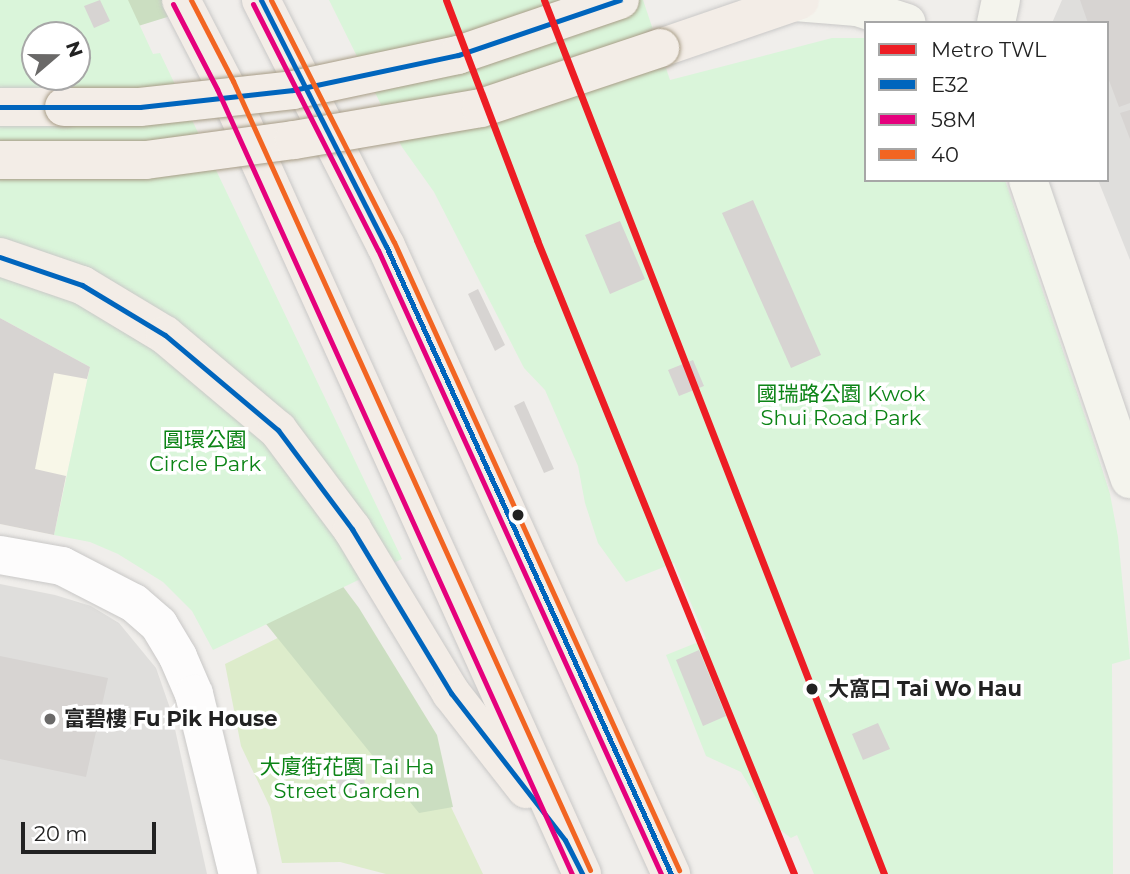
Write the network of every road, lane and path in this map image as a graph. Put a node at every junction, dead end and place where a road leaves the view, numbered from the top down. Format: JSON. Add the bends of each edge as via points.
{"nodes":[{"id":1,"x":181,"y":0,"type":"edge"},
{"id":2,"x":261,"y":0,"type":"edge"},
{"id":3,"x":620,"y":0,"type":"edge"},
{"id":4,"x":1001,"y":0,"type":"edge"},
{"id":5,"x":797,"y":1,"type":"edge"},
{"id":6,"x":901,"y":21,"type":"edge"},
{"id":7,"x":996,"y":21,"type":"edge"},
{"id":8,"x":0,"y":107,"type":"edge"},
{"id":9,"x":0,"y":160,"type":"edge"},
{"id":10,"x":1029,"y":182,"type":"edge"},
{"id":11,"x":0,"y":257,"type":"edge"},
{"id":12,"x":1130,"y":479,"type":"edge"},
{"id":13,"x":0,"y":555,"type":"edge"},
{"id":14,"x":565,"y":840,"type":"junction"},
{"id":15,"x":238,"y":874,"type":"edge"},
{"id":16,"x":582,"y":874,"type":"edge"},
{"id":17,"x":671,"y":874,"type":"edge"}],
"edges":[{"from":1,"to":14,"type":"main road","via":[[225,85]]},
{"from":2,"to":17,"type":"main road","via":[[386,246]]},
{"from":3,"to":8,"type":"main road","bridge":true,"via":[[458,55],[293,90],[140,107]]},
{"from":4,"to":7,"type":"main road"},
{"from":5,"to":6,"type":"main road","via":[[857,7]]},
{"from":5,"to":9,"type":"main road","bridge":true,"via":[[481,108],[146,160]]},
{"from":10,"to":12,"type":"main road"},
{"from":11,"to":14,"type":"main road","via":[[82,285],[165,335],[278,430],[352,529],[451,693]]},
{"from":13,"to":15,"type":"street","via":[[62,566],[134,603],[159,625],[194,694]]},
{"from":14,"to":16,"type":"main road"}]}
